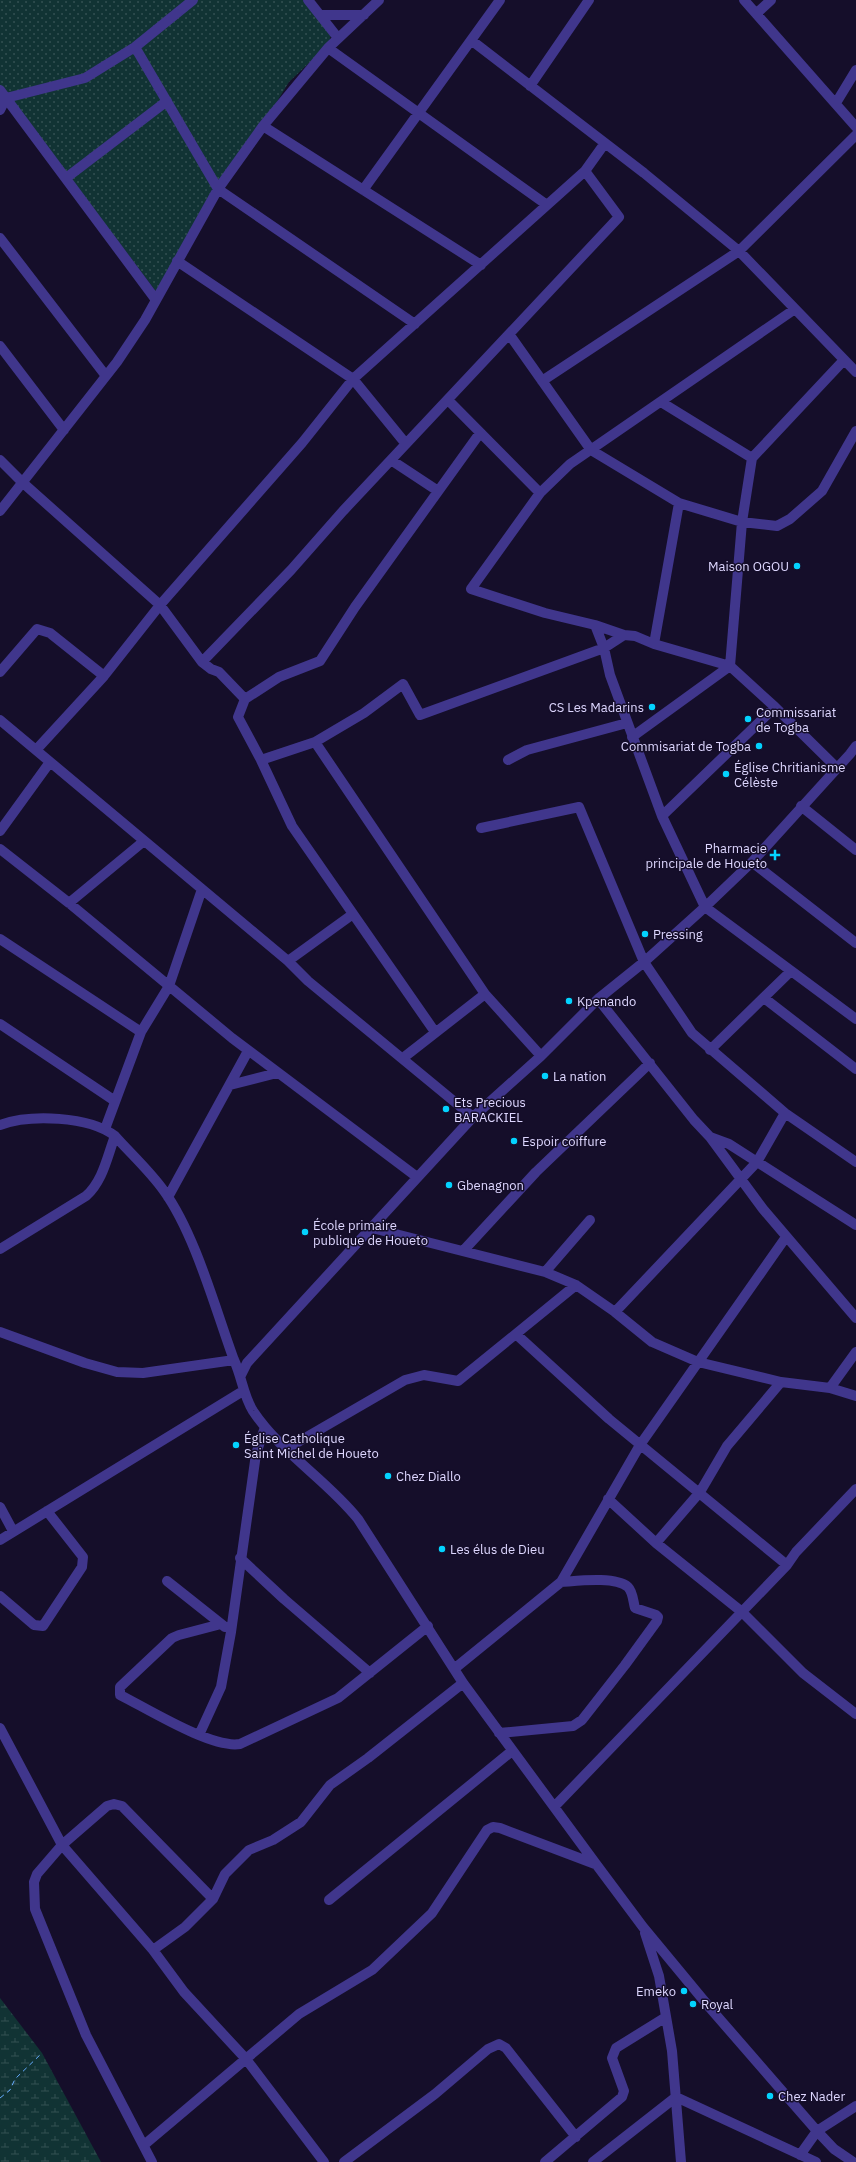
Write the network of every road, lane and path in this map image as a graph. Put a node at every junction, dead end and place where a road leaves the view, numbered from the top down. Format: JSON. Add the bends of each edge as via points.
{"nodes":[{"id":1,"x":193,"y":0,"type":"edge"},
{"id":2,"x":308,"y":0,"type":"edge"},
{"id":3,"x":380,"y":0,"type":"edge"},
{"id":4,"x":500,"y":0,"type":"edge"},
{"id":5,"x":589,"y":0,"type":"edge"},
{"id":6,"x":744,"y":0,"type":"edge"},
{"id":7,"x":771,"y":0,"type":"edge"},
{"id":8,"x":757,"y":13,"type":"junction"},
{"id":9,"x":320,"y":15,"type":"junction"},
{"id":10,"x":364,"y":15,"type":"junction"},
{"id":11,"x":338,"y":38,"type":"junction"},
{"id":12,"x":471,"y":40,"type":"junction"},
{"id":13,"x":135,"y":47,"type":"junction"},
{"id":14,"x":328,"y":48,"type":"junction"},
{"id":15,"x":856,"y":70,"type":"edge"},
{"id":16,"x":530,"y":86,"type":"junction"},
{"id":17,"x":3,"y":94,"type":"edge"},
{"id":18,"x":167,"y":101,"type":"junction"},
{"id":19,"x":836,"y":103,"type":"junction"},
{"id":20,"x":0,"y":110,"type":"edge"},
{"id":21,"x":419,"y":112,"type":"junction"},
{"id":22,"x":263,"y":126,"type":"junction"},
{"id":23,"x":856,"y":127,"type":"edge"},
{"id":24,"x":856,"y":134,"type":"edge"},
{"id":25,"x":605,"y":143,"type":"junction"},
{"id":26,"x":585,"y":171,"type":"junction"},
{"id":27,"x":66,"y":178,"type":"junction"},
{"id":28,"x":218,"y":189,"type":"junction"},
{"id":29,"x":363,"y":190,"type":"junction"},
{"id":30,"x":547,"y":205,"type":"junction"},
{"id":31,"x":0,"y":238,"type":"edge"},
{"id":32,"x":739,"y":251,"type":"junction"},
{"id":33,"x":177,"y":261,"type":"junction"},
{"id":34,"x":481,"y":264,"type":"junction"},
{"id":35,"x":156,"y":300,"type":"junction"},
{"id":36,"x":795,"y":309,"type":"junction"},
{"id":37,"x":415,"y":324,"type":"junction"},
{"id":38,"x":509,"y":334,"type":"junction"},
{"id":39,"x":0,"y":346,"type":"edge"},
{"id":40,"x":844,"y":360,"type":"junction"},
{"id":41,"x":856,"y":372,"type":"edge"},
{"id":42,"x":106,"y":376,"type":"junction"},
{"id":43,"x":353,"y":379,"type":"junction"},
{"id":44,"x":542,"y":381,"type":"junction"},
{"id":45,"x":448,"y":400,"type":"junction"},
{"id":46,"x":661,"y":402,"type":"junction"},
{"id":47,"x":64,"y":430,"type":"junction"},
{"id":48,"x":856,"y":431,"type":"edge"},
{"id":49,"x":480,"y":432,"type":"junction"},
{"id":50,"x":406,"y":444,"type":"junction"},
{"id":51,"x":591,"y":450,"type":"junction"},
{"id":52,"x":752,"y":458,"type":"junction"},
{"id":53,"x":0,"y":460,"type":"edge"},
{"id":54,"x":391,"y":460,"type":"junction"},
{"id":55,"x":22,"y":482,"type":"junction"},
{"id":56,"x":438,"y":492,"type":"junction"},
{"id":57,"x":540,"y":493,"type":"junction"},
{"id":58,"x":679,"y":503,"type":"junction"},
{"id":59,"x":0,"y":511,"type":"edge"},
{"id":60,"x":742,"y":522,"type":"junction"},
{"id":61,"x":160,"y":605,"type":"junction"},
{"id":62,"x":595,"y":625,"type":"junction"},
{"id":63,"x":624,"y":635,"type":"junction"},
{"id":64,"x":654,"y":644,"type":"junction"},
{"id":65,"x":604,"y":648,"type":"junction"},
{"id":66,"x":202,"y":662,"type":"junction"},
{"id":67,"x":730,"y":666,"type":"junction"},
{"id":68,"x":0,"y":672,"type":"edge"},
{"id":69,"x":104,"y":676,"type":"junction"},
{"id":70,"x":245,"y":699,"type":"junction"},
{"id":71,"x":775,"y":707,"type":"junction"},
{"id":72,"x":0,"y":720,"type":"edge"},
{"id":73,"x":628,"y":723,"type":"junction"},
{"id":74,"x":632,"y":737,"type":"junction"},
{"id":75,"x":315,"y":742,"type":"junction"},
{"id":76,"x":36,"y":750,"type":"junction"},
{"id":77,"x":854,"y":753,"type":"edge"},
{"id":78,"x":261,"y":760,"type":"junction"},
{"id":79,"x":508,"y":760,"type":"dead end"},
{"id":80,"x":50,"y":762,"type":"junction"},
{"id":81,"x":837,"y":768,"type":"junction"},
{"id":82,"x":801,"y":806,"type":"junction"},
{"id":83,"x":662,"y":816,"type":"junction"},
{"id":84,"x":481,"y":828,"type":"dead end"},
{"id":85,"x":0,"y":831,"type":"edge"},
{"id":86,"x":144,"y":841,"type":"junction"},
{"id":87,"x":0,"y":848,"type":"edge"},
{"id":88,"x":856,"y":850,"type":"edge"},
{"id":89,"x":752,"y":862,"type":"junction"},
{"id":90,"x":202,"y":889,"type":"junction"},
{"id":91,"x":69,"y":903,"type":"junction"},
{"id":92,"x":705,"y":907,"type":"junction"},
{"id":93,"x":353,"y":914,"type":"junction"},
{"id":94,"x":0,"y":939,"type":"edge"},
{"id":95,"x":856,"y":943,"type":"edge"},
{"id":96,"x":288,"y":961,"type":"junction"},
{"id":97,"x":644,"y":962,"type":"junction"},
{"id":98,"x":791,"y":971,"type":"junction"},
{"id":99,"x":169,"y":986,"type":"junction"},
{"id":100,"x":485,"y":994,"type":"junction"},
{"id":101,"x":764,"y":998,"type":"junction"},
{"id":102,"x":598,"y":999,"type":"junction"},
{"id":103,"x":856,"y":1019,"type":"edge"},
{"id":104,"x":0,"y":1024,"type":"edge"},
{"id":105,"x":141,"y":1032,"type":"junction"},
{"id":106,"x":435,"y":1032,"type":"junction"},
{"id":107,"x":710,"y":1050,"type":"junction"},
{"id":108,"x":248,"y":1051,"type":"junction"},
{"id":109,"x":541,"y":1056,"type":"junction"},
{"id":110,"x":403,"y":1058,"type":"junction"},
{"id":111,"x":650,"y":1063,"type":"junction"},
{"id":112,"x":856,"y":1069,"type":"edge"},
{"id":113,"x":277,"y":1073,"type":"junction"},
{"id":114,"x":230,"y":1084,"type":"junction"},
{"id":115,"x":115,"y":1101,"type":"junction"},
{"id":116,"x":785,"y":1113,"type":"junction"},
{"id":117,"x":473,"y":1117,"type":"junction"},
{"id":118,"x":0,"y":1125,"type":"edge"},
{"id":119,"x":105,"y":1129,"type":"junction"},
{"id":120,"x":114,"y":1136,"type":"junction"},
{"id":121,"x":710,"y":1137,"type":"junction"},
{"id":122,"x":757,"y":1162,"type":"junction"},
{"id":123,"x":856,"y":1162,"type":"edge"},
{"id":124,"x":417,"y":1177,"type":"junction"},
{"id":125,"x":741,"y":1180,"type":"junction"},
{"id":126,"x":168,"y":1197,"type":"junction"},
{"id":127,"x":590,"y":1220,"type":"dead end"},
{"id":128,"x":856,"y":1225,"type":"edge"},
{"id":129,"x":372,"y":1228,"type":"junction"},
{"id":130,"x":786,"y":1237,"type":"junction"},
{"id":131,"x":0,"y":1249,"type":"edge"},
{"id":132,"x":463,"y":1251,"type":"junction"},
{"id":133,"x":545,"y":1272,"type":"junction"},
{"id":134,"x":576,"y":1284,"type":"junction"},
{"id":135,"x":615,"y":1312,"type":"junction"},
{"id":136,"x":856,"y":1318,"type":"edge"},
{"id":137,"x":0,"y":1332,"type":"edge"},
{"id":138,"x":517,"y":1334,"type":"junction"},
{"id":139,"x":856,"y":1352,"type":"edge"},
{"id":140,"x":234,"y":1360,"type":"junction"},
{"id":141,"x":698,"y":1362,"type":"junction"},
{"id":142,"x":241,"y":1375,"type":"junction"},
{"id":143,"x":781,"y":1382,"type":"junction"},
{"id":144,"x":830,"y":1388,"type":"junction"},
{"id":145,"x":243,"y":1391,"type":"junction"},
{"id":146,"x":856,"y":1396,"type":"edge"},
{"id":147,"x":265,"y":1427,"type":"junction"},
{"id":148,"x":640,"y":1445,"type":"junction"},
{"id":149,"x":286,"y":1449,"type":"junction"},
{"id":150,"x":856,"y":1489,"type":"edge"},
{"id":151,"x":700,"y":1492,"type":"junction"},
{"id":152,"x":608,"y":1499,"type":"junction"},
{"id":153,"x":0,"y":1507,"type":"edge"},
{"id":154,"x":47,"y":1511,"type":"junction"},
{"id":155,"x":13,"y":1532,"type":"junction"},
{"id":156,"x":0,"y":1540,"type":"edge"},
{"id":157,"x":656,"y":1543,"type":"junction"},
{"id":158,"x":240,"y":1558,"type":"junction"},
{"id":159,"x":787,"y":1565,"type":"junction"},
{"id":160,"x":167,"y":1581,"type":"dead end"},
{"id":161,"x":561,"y":1582,"type":"junction"},
{"id":162,"x":0,"y":1596,"type":"edge"},
{"id":163,"x":742,"y":1612,"type":"junction"},
{"id":164,"x":221,"y":1624,"type":"junction"},
{"id":165,"x":428,"y":1626,"type":"junction"},
{"id":166,"x":231,"y":1632,"type":"junction"},
{"id":167,"x":454,"y":1669,"type":"junction"},
{"id":168,"x":370,"y":1673,"type":"junction"},
{"id":169,"x":463,"y":1683,"type":"junction"},
{"id":170,"x":856,"y":1714,"type":"edge"},
{"id":171,"x":0,"y":1728,"type":"edge"},
{"id":172,"x":499,"y":1733,"type":"junction"},
{"id":173,"x":199,"y":1735,"type":"junction"},
{"id":174,"x":512,"y":1751,"type":"junction"},
{"id":175,"x":554,"y":1807,"type":"junction"},
{"id":176,"x":62,"y":1844,"type":"junction"},
{"id":177,"x":596,"y":1864,"type":"junction"},
{"id":178,"x":213,"y":1899,"type":"junction"},
{"id":179,"x":329,"y":1900,"type":"dead end"},
{"id":180,"x":643,"y":1927,"type":"junction"},
{"id":181,"x":153,"y":1950,"type":"junction"},
{"id":182,"x":666,"y":2017,"type":"junction"},
{"id":183,"x":246,"y":2059,"type":"junction"},
{"id":184,"x":676,"y":2097,"type":"junction"},
{"id":185,"x":856,"y":2106,"type":"edge"},
{"id":186,"x":817,"y":2131,"type":"junction"},
{"id":187,"x":576,"y":2137,"type":"junction"},
{"id":188,"x":144,"y":2145,"type":"junction"},
{"id":189,"x":800,"y":2155,"type":"junction"},
{"id":190,"x":152,"y":2162,"type":"edge"},
{"id":191,"x":324,"y":2162,"type":"edge"},
{"id":192,"x":344,"y":2162,"type":"edge"},
{"id":193,"x":545,"y":2162,"type":"edge"},
{"id":194,"x":593,"y":2162,"type":"edge"},
{"id":195,"x":680,"y":2162,"type":"edge"},
{"id":196,"x":816,"y":2162,"type":"edge"},
{"id":197,"x":853,"y":2162,"type":"edge"}],
"edges":[{"from":1,"to":13,"type":"street"},
{"from":2,"to":9,"type":"street"},
{"from":3,"to":10,"type":"street"},
{"from":4,"to":12,"type":"street"},
{"from":5,"to":16,"type":"street"},
{"from":6,"to":8,"type":"street"},
{"from":7,"to":8,"type":"street"},
{"from":8,"to":19,"type":"street"},
{"from":9,"to":10,"type":"street"},
{"from":9,"to":11,"type":"street"},
{"from":10,"to":11,"type":"street"},
{"from":11,"to":14,"type":"street"},
{"from":12,"to":16,"type":"street"},
{"from":12,"to":21,"type":"street"},
{"from":13,"to":17,"type":"street","via":[[86,78]]},
{"from":13,"to":18,"type":"street"},
{"from":14,"to":21,"type":"street"},
{"from":14,"to":22,"type":"street"},
{"from":15,"to":19,"type":"street"},
{"from":16,"to":25,"type":"street"},
{"from":17,"to":20,"type":"street"},
{"from":17,"to":27,"type":"street"},
{"from":18,"to":27,"type":"street"},
{"from":18,"to":28,"type":"street"},
{"from":19,"to":23,"type":"street"},
{"from":21,"to":29,"type":"street"},
{"from":21,"to":30,"type":"street"},
{"from":22,"to":28,"type":"street"},
{"from":22,"to":29,"type":"street"},
{"from":24,"to":32,"type":"street"},
{"from":25,"to":26,"type":"street"},
{"from":25,"to":32,"type":"street"},
{"from":26,"to":30,"type":"street"},
{"from":26,"to":38,"type":"street","via":[[619,217]]},
{"from":27,"to":35,"type":"street"},
{"from":28,"to":33,"type":"street"},
{"from":28,"to":37,"type":"street"},
{"from":29,"to":34,"type":"street"},
{"from":30,"to":34,"type":"street"},
{"from":31,"to":42,"type":"street"},
{"from":32,"to":36,"type":"street"},
{"from":32,"to":44,"type":"street"},
{"from":33,"to":35,"type":"street"},
{"from":33,"to":43,"type":"street"},
{"from":34,"to":37,"type":"street"},
{"from":35,"to":42,"type":"street"},
{"from":36,"to":40,"type":"street"},
{"from":36,"to":46,"type":"street"},
{"from":37,"to":43,"type":"street"},
{"from":38,"to":44,"type":"street"},
{"from":38,"to":45,"type":"street"},
{"from":39,"to":47,"type":"street"},
{"from":40,"to":41,"type":"street"},
{"from":40,"to":52,"type":"street"},
{"from":42,"to":47,"type":"street"},
{"from":43,"to":50,"type":"street"},
{"from":43,"to":61,"type":"street","via":[[302,444]]},
{"from":44,"to":51,"type":"street"},
{"from":45,"to":49,"type":"street"},
{"from":45,"to":50,"type":"street"},
{"from":46,"to":51,"type":"street"},
{"from":46,"to":52,"type":"street"},
{"from":47,"to":55,"type":"street"},
{"from":48,"to":60,"type":"street","via":[[822,491],[790,519],[777,526]]},
{"from":49,"to":56,"type":"street"},
{"from":49,"to":57,"type":"street"},
{"from":50,"to":54,"type":"street"},
{"from":51,"to":57,"type":"street","via":[[570,464]]},
{"from":51,"to":58,"type":"street"},
{"from":52,"to":60,"type":"street"},
{"from":53,"to":55,"type":"street"},
{"from":54,"to":56,"type":"street"},
{"from":54,"to":66,"type":"street","via":[[291,570]]},
{"from":55,"to":59,"type":"street"},
{"from":55,"to":61,"type":"street"},
{"from":56,"to":70,"type":"street","via":[[355,607],[320,661],[279,677]]},
{"from":57,"to":62,"type":"street","via":[[472,589],[545,614]]},
{"from":58,"to":60,"type":"street"},
{"from":58,"to":64,"type":"street"},
{"from":60,"to":67,"type":"street"},
{"from":61,"to":66,"type":"street"},
{"from":61,"to":69,"type":"street"},
{"from":62,"to":63,"type":"street"},
{"from":62,"to":65,"type":"street"},
{"from":63,"to":64,"type":"street","via":[[635,636]]},
{"from":63,"to":65,"type":"street"},
{"from":64,"to":67,"type":"street"},
{"from":65,"to":73,"type":"street","via":[[610,675]]},
{"from":65,"to":75,"type":"street","via":[[420,715],[403,684],[364,713]]},
{"from":66,"to":70,"type":"street","via":[[219,672]]},
{"from":67,"to":71,"type":"street"},
{"from":67,"to":74,"type":"street"},
{"from":68,"to":69,"type":"street","via":[[36,629],[41,629],[50,633]]},
{"from":69,"to":76,"type":"street"},
{"from":70,"to":78,"type":"street","via":[[238,718]]},
{"from":71,"to":81,"type":"street"},
{"from":71,"to":83,"type":"street"},
{"from":72,"to":76,"type":"street"},
{"from":73,"to":74,"type":"street"},
{"from":73,"to":79,"type":"street","via":[[527,750]]},
{"from":74,"to":83,"type":"street"},
{"from":75,"to":78,"type":"street"},
{"from":75,"to":100,"type":"street"},
{"from":76,"to":80,"type":"street"},
{"from":77,"to":81,"type":"street"},
{"from":78,"to":93,"type":"street","via":[[292,826]]},
{"from":80,"to":85,"type":"street"},
{"from":80,"to":86,"type":"street"},
{"from":81,"to":82,"type":"street"},
{"from":82,"to":88,"type":"street"},
{"from":82,"to":89,"type":"street"},
{"from":83,"to":92,"type":"street"},
{"from":84,"to":97,"type":"street","via":[[580,807]]},
{"from":86,"to":90,"type":"street"},
{"from":86,"to":91,"type":"street"},
{"from":87,"to":91,"type":"street"},
{"from":89,"to":92,"type":"street"},
{"from":89,"to":95,"type":"street"},
{"from":90,"to":96,"type":"street"},
{"from":90,"to":99,"type":"street"},
{"from":91,"to":99,"type":"street"},
{"from":92,"to":97,"type":"street"},
{"from":92,"to":98,"type":"street"},
{"from":93,"to":96,"type":"street"},
{"from":93,"to":106,"type":"street"},
{"from":94,"to":105,"type":"street"},
{"from":96,"to":110,"type":"street","via":[[308,981]]},
{"from":97,"to":102,"type":"street"},
{"from":97,"to":107,"type":"street","via":[[692,1033]]},
{"from":98,"to":101,"type":"street"},
{"from":98,"to":103,"type":"street"},
{"from":99,"to":105,"type":"street"},
{"from":99,"to":108,"type":"street"},
{"from":100,"to":106,"type":"street"},
{"from":100,"to":109,"type":"street"},
{"from":101,"to":107,"type":"street"},
{"from":101,"to":112,"type":"street"},
{"from":102,"to":109,"type":"street"},
{"from":102,"to":111,"type":"street"},
{"from":104,"to":115,"type":"street"},
{"from":105,"to":115,"type":"street"},
{"from":106,"to":110,"type":"street"},
{"from":107,"to":116,"type":"street"},
{"from":108,"to":113,"type":"street"},
{"from":108,"to":114,"type":"street"},
{"from":109,"to":117,"type":"street"},
{"from":110,"to":117,"type":"street"},
{"from":111,"to":121,"type":"street"},
{"from":111,"to":132,"type":"street","via":[[536,1172]]},
{"from":113,"to":114,"type":"street"},
{"from":113,"to":124,"type":"street"},
{"from":114,"to":126,"type":"street"},
{"from":115,"to":119,"type":"street"},
{"from":116,"to":122,"type":"street"},
{"from":116,"to":123,"type":"street"},
{"from":117,"to":124,"type":"street"},
{"from":118,"to":119,"type":"street","via":[[34,1118],[64,1120]]},
{"from":119,"to":120,"type":"street"},
{"from":120,"to":126,"type":"street","via":[[149,1172]]},
{"from":120,"to":131,"type":"street","via":[[94,1189]]},
{"from":121,"to":122,"type":"street","via":[[729,1144]]},
{"from":121,"to":125,"type":"street"},
{"from":122,"to":125,"type":"street"},
{"from":122,"to":128,"type":"street"},
{"from":124,"to":129,"type":"street"},
{"from":125,"to":130,"type":"street"},
{"from":125,"to":135,"type":"street"},
{"from":126,"to":140,"type":"street","via":[[193,1247]]},
{"from":127,"to":133,"type":"street"},
{"from":129,"to":132,"type":"street"},
{"from":129,"to":142,"type":"street","via":[[247,1364]]},
{"from":130,"to":136,"type":"street"},
{"from":130,"to":141,"type":"street"},
{"from":132,"to":133,"type":"street"},
{"from":133,"to":134,"type":"street"},
{"from":134,"to":135,"type":"street"},
{"from":134,"to":138,"type":"street"},
{"from":135,"to":141,"type":"street","via":[[652,1342]]},
{"from":137,"to":140,"type":"street","via":[[85,1364],[117,1372],[143,1373]]},
{"from":138,"to":148,"type":"street"},
{"from":138,"to":149,"type":"street","via":[[458,1381],[424,1375],[405,1380]]},
{"from":139,"to":144,"type":"street"},
{"from":140,"to":142,"type":"street"},
{"from":141,"to":143,"type":"street"},
{"from":141,"to":148,"type":"street"},
{"from":142,"to":145,"type":"street"},
{"from":143,"to":144,"type":"street"},
{"from":143,"to":151,"type":"street","via":[[727,1446]]},
{"from":144,"to":146,"type":"street"},
{"from":145,"to":147,"type":"street"},
{"from":145,"to":154,"type":"street"},
{"from":147,"to":149,"type":"street"},
{"from":147,"to":158,"type":"street","via":[[256,1454]]},
{"from":148,"to":151,"type":"street"},
{"from":148,"to":152,"type":"street"},
{"from":149,"to":165,"type":"street","via":[[344,1501]]},
{"from":150,"to":159,"type":"street","via":[[796,1552]]},
{"from":151,"to":157,"type":"street"},
{"from":151,"to":159,"type":"street"},
{"from":152,"to":157,"type":"street"},
{"from":152,"to":161,"type":"street"},
{"from":153,"to":155,"type":"street"},
{"from":154,"to":155,"type":"street"},
{"from":154,"to":162,"type":"street","via":[[83,1557],[82,1567],[43,1626],[34,1625]]},
{"from":155,"to":156,"type":"street"},
{"from":157,"to":163,"type":"street"},
{"from":158,"to":166,"type":"street"},
{"from":158,"to":168,"type":"street"},
{"from":159,"to":163,"type":"street"},
{"from":160,"to":164,"type":"street"},
{"from":161,"to":167,"type":"street"},
{"from":161,"to":172,"type":"street","via":[[604,1580],[620,1583],[628,1587],[635,1608],[656,1615],[657,1621],[582,1720],[573,1726]]},
{"from":163,"to":170,"type":"street","via":[[803,1673]]},
{"from":163,"to":175,"type":"street"},
{"from":164,"to":166,"type":"street"},
{"from":164,"to":173,"type":"street","via":[[172,1638],[120,1687],[119,1691],[120,1695]]},
{"from":165,"to":167,"type":"street"},
{"from":165,"to":168,"type":"street"},
{"from":166,"to":173,"type":"street","via":[[221,1687]]},
{"from":167,"to":169,"type":"street"},
{"from":168,"to":173,"type":"street","via":[[338,1698],[240,1744],[221,1744]]},
{"from":169,"to":172,"type":"street"},
{"from":169,"to":178,"type":"street","via":[[374,1754],[330,1785],[302,1822],[273,1840],[249,1850],[225,1874]]},
{"from":171,"to":176,"type":"street"},
{"from":172,"to":174,"type":"street"},
{"from":174,"to":175,"type":"street"},
{"from":174,"to":179,"type":"street"},
{"from":175,"to":177,"type":"street"},
{"from":176,"to":178,"type":"street","via":[[107,1806],[122,1806]]},
{"from":176,"to":181,"type":"street"},
{"from":176,"to":188,"type":"street","via":[[37,1874],[34,1882],[35,1909],[86,2035]]},
{"from":177,"to":180,"type":"street"},
{"from":177,"to":183,"type":"street","via":[[500,1828],[493,1827],[487,1830],[432,1913],[372,1970],[299,2014]]},
{"from":178,"to":181,"type":"street","via":[[185,1927]]},
{"from":180,"to":182,"type":"street","via":[[659,1976]]},
{"from":180,"to":186,"type":"street"},
{"from":181,"to":183,"type":"street","via":[[184,1992]]},
{"from":182,"to":184,"type":"street"},
{"from":182,"to":187,"type":"street","via":[[616,2048],[612,2058],[624,2091],[622,2097]]},
{"from":183,"to":188,"type":"street"},
{"from":183,"to":191,"type":"street"},
{"from":184,"to":189,"type":"street"},
{"from":184,"to":194,"type":"street"},
{"from":184,"to":195,"type":"street"},
{"from":185,"to":186,"type":"street"},
{"from":186,"to":189,"type":"street"},
{"from":186,"to":197,"type":"street","via":[[834,2149]]},
{"from":187,"to":192,"type":"street","via":[[506,2048],[499,2044],[488,2049],[435,2094]]},
{"from":187,"to":193,"type":"street"},
{"from":188,"to":190,"type":"street"},
{"from":189,"to":196,"type":"street"}]}
